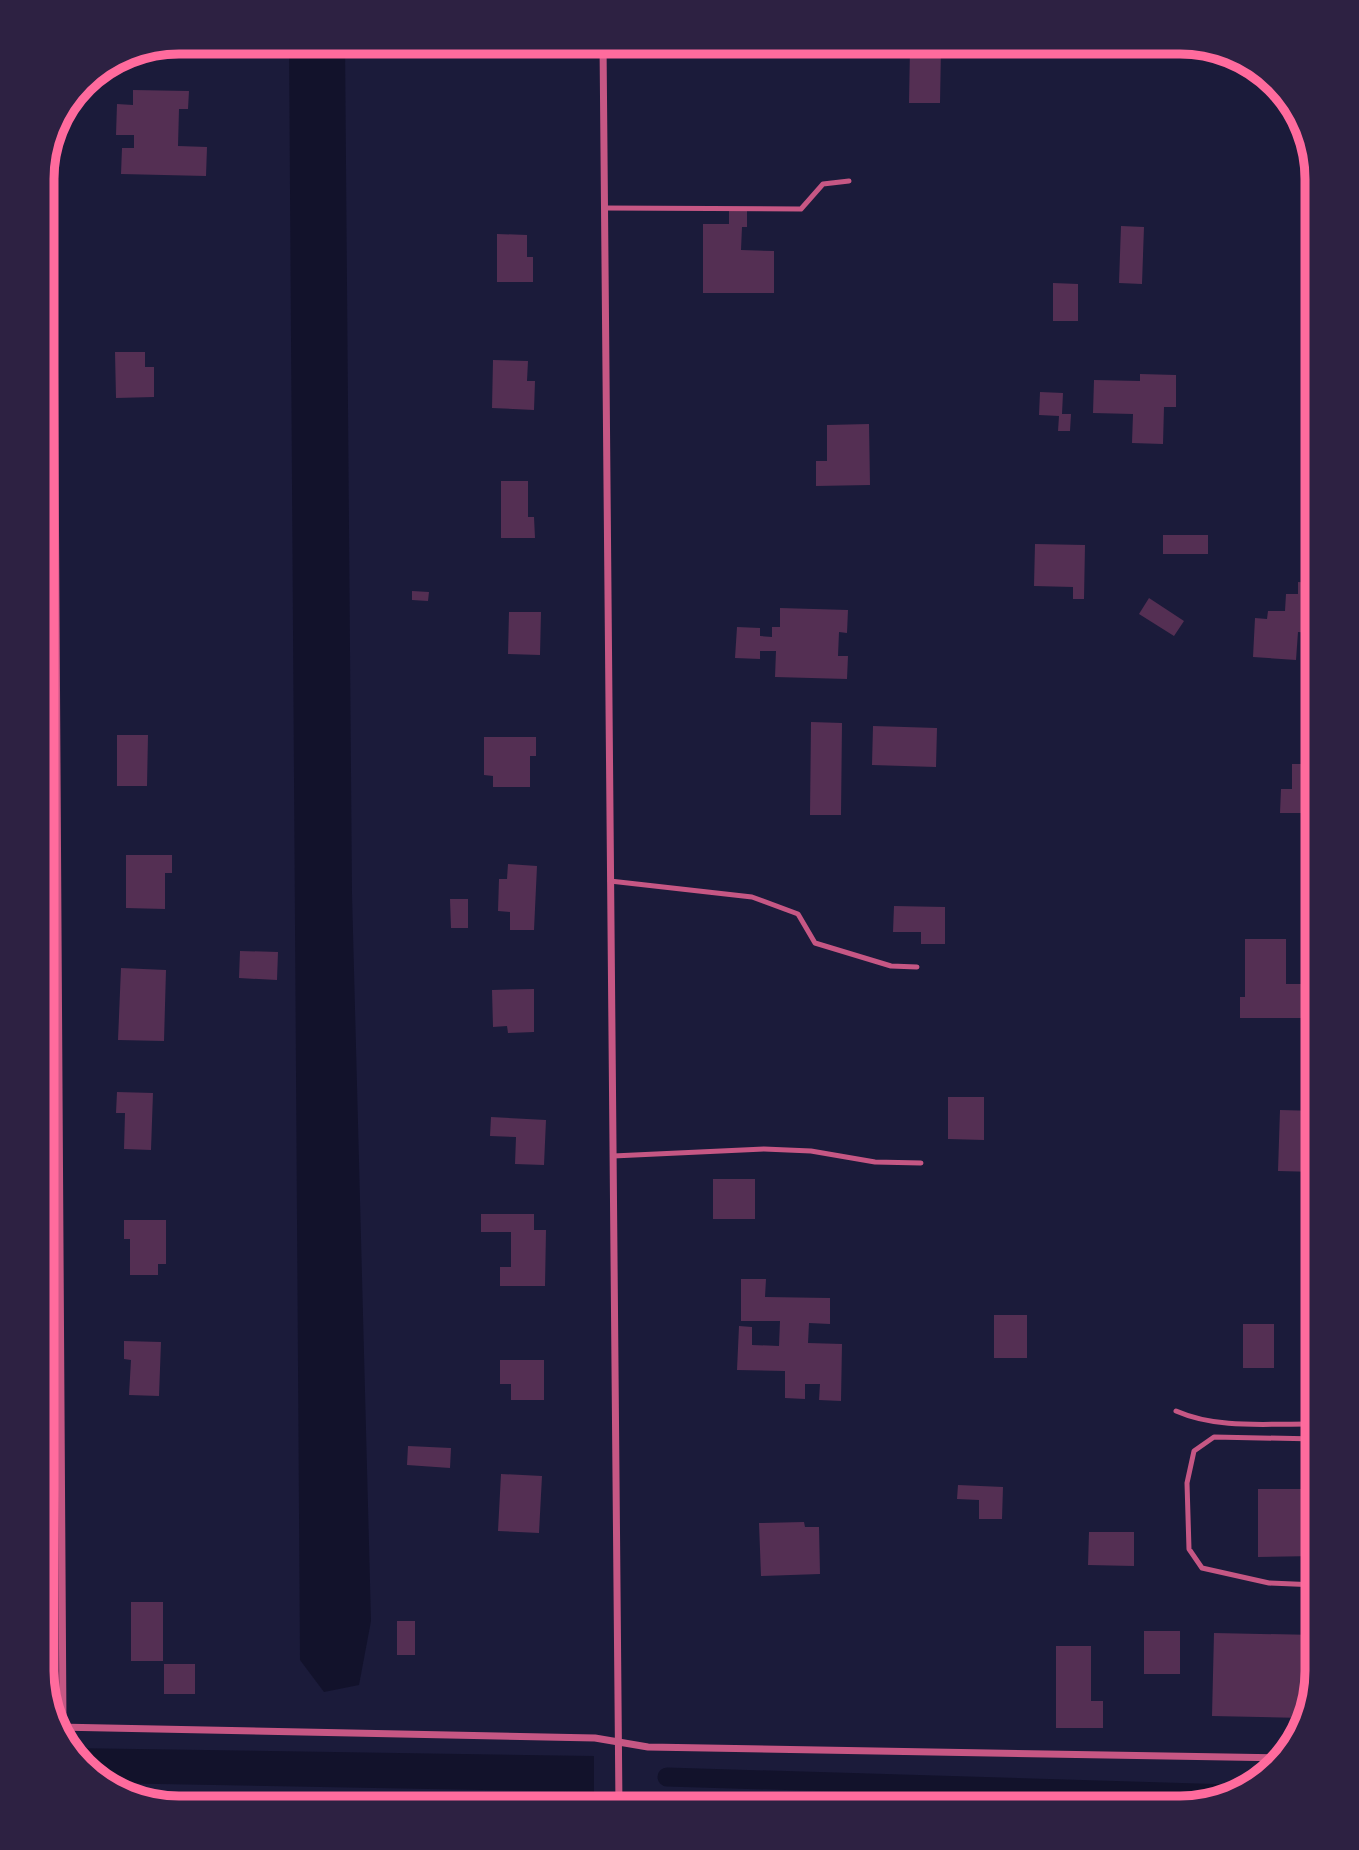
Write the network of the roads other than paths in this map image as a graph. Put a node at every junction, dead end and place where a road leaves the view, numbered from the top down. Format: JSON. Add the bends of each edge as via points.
{"nodes":[{"id":1,"x":603,"y":55,"type":"edge"},
{"id":2,"x":849,"y":181,"type":"dead end"},
{"id":3,"x":604,"y":208,"type":"junction"},
{"id":4,"x":55,"y":531,"type":"edge"},
{"id":5,"x":610,"y":881,"type":"junction"},
{"id":6,"x":917,"y":967,"type":"dead end"},
{"id":7,"x":613,"y":1156,"type":"junction"},
{"id":8,"x":920,"y":1163,"type":"dead end"},
{"id":9,"x":1177,"y":1411,"type":"dead end"},
{"id":10,"x":1305,"y":1424,"type":"edge"},
{"id":11,"x":1305,"y":1439,"type":"edge"},
{"id":12,"x":1305,"y":1584,"type":"edge"},
{"id":13,"x":60,"y":1706,"type":"edge"},
{"id":14,"x":68,"y":1727,"type":"edge"},
{"id":15,"x":618,"y":1741,"type":"junction"},
{"id":16,"x":1269,"y":1758,"type":"edge"},
{"id":17,"x":619,"y":1795,"type":"edge"}],
"edges":[{"from":1,"to":3,"type":"street"},
{"from":2,"to":3,"type":"lane","via":[[823,184],[801,209]]},
{"from":3,"to":5,"type":"street"},
{"from":4,"to":13,"type":"street"},
{"from":5,"to":6,"type":"lane","via":[[752,897],[798,914],[815,943],[891,966]]},
{"from":5,"to":7,"type":"street"},
{"from":7,"to":8,"type":"lane","via":[[765,1149]]},
{"from":7,"to":15,"type":"street"},
{"from":9,"to":10,"type":"lane","via":[[1225,1423]]},
{"from":11,"to":12,"type":"lane","via":[[1214,1437],[1194,1451],[1187,1483],[1189,1549],[1202,1568],[1269,1583]]},
{"from":14,"to":15,"type":"street"},
{"from":15,"to":16,"type":"street","via":[[661,1747]]},
{"from":15,"to":17,"type":"street"}]}
